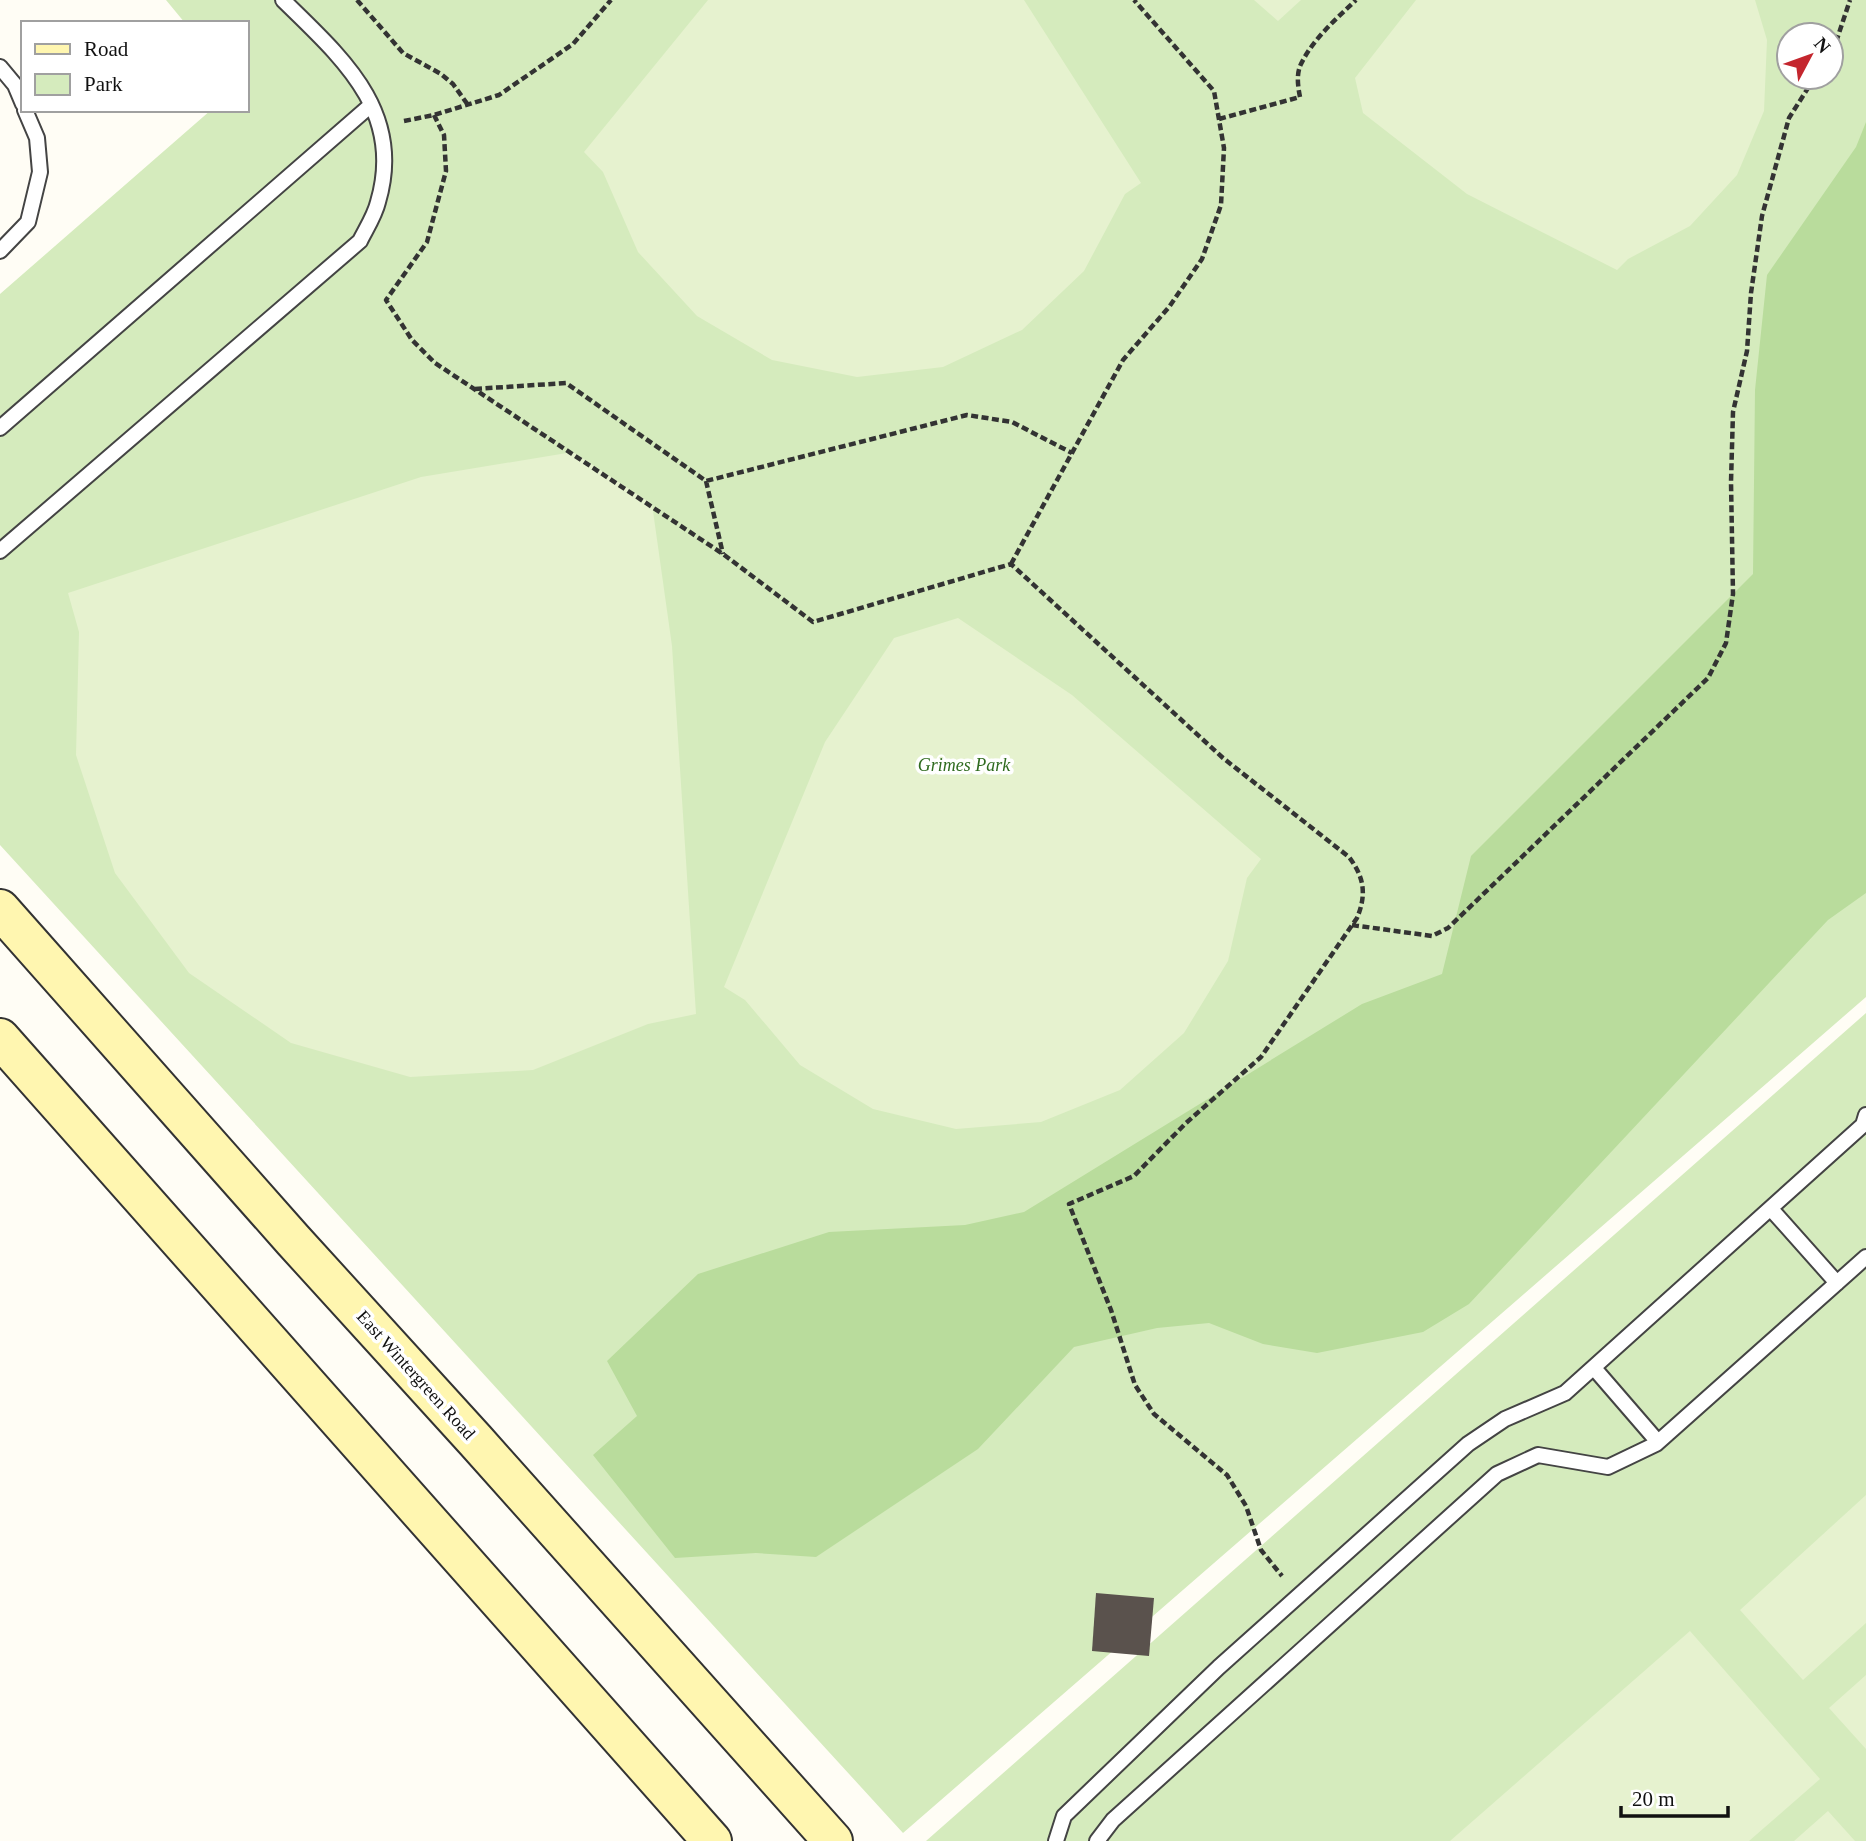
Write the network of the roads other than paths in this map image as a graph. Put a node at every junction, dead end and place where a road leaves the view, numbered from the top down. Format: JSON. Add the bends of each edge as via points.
{"nodes":[{"id":1,"x":283,"y":0,"type":"edge"},
{"id":2,"x":0,"y":67,"type":"edge"},
{"id":3,"x":21,"y":99,"type":"edge"},
{"id":4,"x":371,"y":105,"type":"junction"},
{"id":5,"x":26,"y":112,"type":"edge"},
{"id":6,"x":0,"y":251,"type":"edge"},
{"id":7,"x":0,"y":428,"type":"edge"},
{"id":8,"x":0,"y":551,"type":"edge"},
{"id":9,"x":0,"y":909,"type":"edge"},
{"id":10,"x":0,"y":1038,"type":"edge"},
{"id":11,"x":1866,"y":1115,"type":"edge"},
{"id":12,"x":1771,"y":1209,"type":"junction"},
{"id":13,"x":1866,"y":1257,"type":"edge"},
{"id":14,"x":1837,"y":1283,"type":"junction"},
{"id":15,"x":1594,"y":1368,"type":"junction"},
{"id":16,"x":1658,"y":1441,"type":"junction"},
{"id":17,"x":712,"y":1841,"type":"edge"},
{"id":18,"x":833,"y":1841,"type":"edge"},
{"id":19,"x":1056,"y":1841,"type":"edge"},
{"id":20,"x":1097,"y":1841,"type":"edge"}],
"edges":[{"from":1,"to":4,"type":"lane","via":[[359,80]]},
{"from":2,"to":3,"type":"lane"},
{"from":4,"to":7,"type":"lane"},
{"from":4,"to":8,"type":"lane","via":[[384,160],[378,202],[360,241]]},
{"from":5,"to":6,"type":"lane","via":[[37,138],[40,172],[28,222]]},
{"from":9,"to":18,"type":"main road","name":"East Wintergreen Road"},
{"from":10,"to":17,"type":"main road"},
{"from":11,"to":12,"type":"lane","via":[[1863,1125]]},
{"from":12,"to":14,"type":"lane"},
{"from":12,"to":15,"type":"lane"},
{"from":13,"to":14,"type":"lane"},
{"from":14,"to":16,"type":"lane"},
{"from":15,"to":16,"type":"lane"},
{"from":15,"to":19,"type":"lane","via":[[1565,1393],[1505,1419],[1468,1444],[1219,1667],[1064,1816]]},
{"from":16,"to":20,"type":"lane","via":[[1608,1468],[1538,1455],[1497,1474],[1112,1820]]}]}
